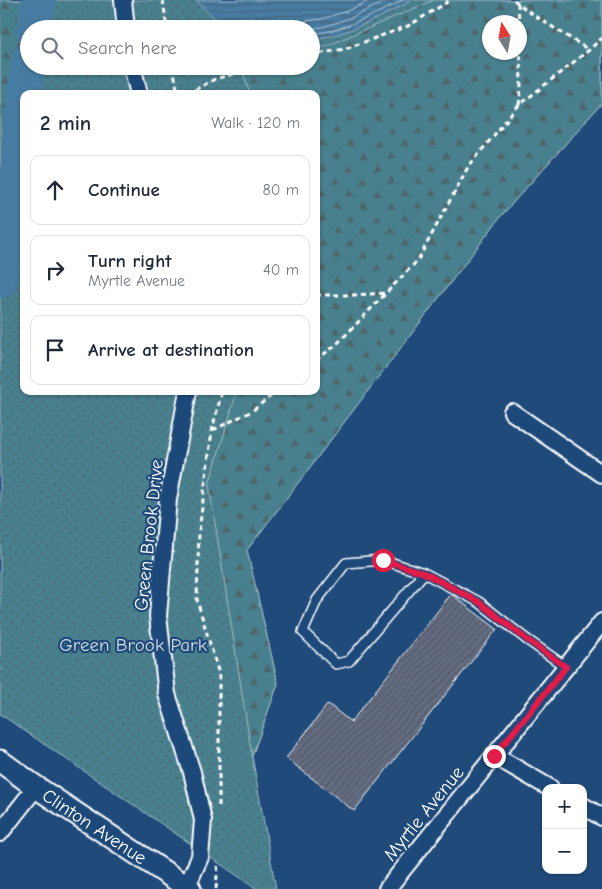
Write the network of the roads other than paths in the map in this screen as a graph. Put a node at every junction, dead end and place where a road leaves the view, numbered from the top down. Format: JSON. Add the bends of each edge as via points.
{"nodes":[{"id":1,"x":123,"y":0,"type":"edge"},
{"id":2,"x":125,"y":20,"type":"edge"},
{"id":3,"x":134,"y":75,"type":"edge"},
{"id":4,"x":138,"y":90,"type":"edge"},
{"id":5,"x":187,"y":395,"type":"edge"},
{"id":6,"x":512,"y":412,"type":"dead end"},
{"id":7,"x":602,"y":474,"type":"edge"},
{"id":8,"x":424,"y":573,"type":"junction"},
{"id":9,"x":602,"y":622,"type":"edge"},
{"id":10,"x":566,"y":667,"type":"junction"},
{"id":11,"x":494,"y":756,"type":"junction"},
{"id":12,"x":0,"y":761,"type":"edge"},
{"id":13,"x":543,"y":784,"type":"edge"},
{"id":14,"x":36,"y":787,"type":"junction"},
{"id":15,"x":587,"y":808,"type":"edge"},
{"id":16,"x":602,"y":817,"type":"edge"},
{"id":17,"x":0,"y":833,"type":"edge"},
{"id":18,"x":189,"y":888,"type":"edge"},
{"id":19,"x":387,"y":889,"type":"edge"}],
"edges":[{"from":1,"to":2,"type":"street"},
{"from":3,"to":4,"type":"street"},
{"from":5,"to":18,"type":"street","name":"Green Brook Drive","via":[[168,499],[158,616],[167,694],[192,772],[203,820],[200,857]]},
{"from":6,"to":7,"type":"street"},
{"from":8,"to":8,"type":"lane","via":[[348,661],[336,664],[303,632],[317,600],[346,563],[383,560]]},
{"from":8,"to":10,"type":"lane","via":[[479,602]]},
{"from":9,"to":10,"type":"street","name":"Myrtle Avenue"},
{"from":10,"to":11,"type":"street","name":"Myrtle Avenue"},
{"from":11,"to":13,"type":"street"},
{"from":11,"to":19,"type":"street","name":"Myrtle Avenue"},
{"from":12,"to":14,"type":"street","name":"Clinton Avenue"},
{"from":14,"to":17,"type":"street"},
{"from":14,"to":18,"type":"street","name":"Clinton Avenue"},
{"from":15,"to":16,"type":"street"}]}
